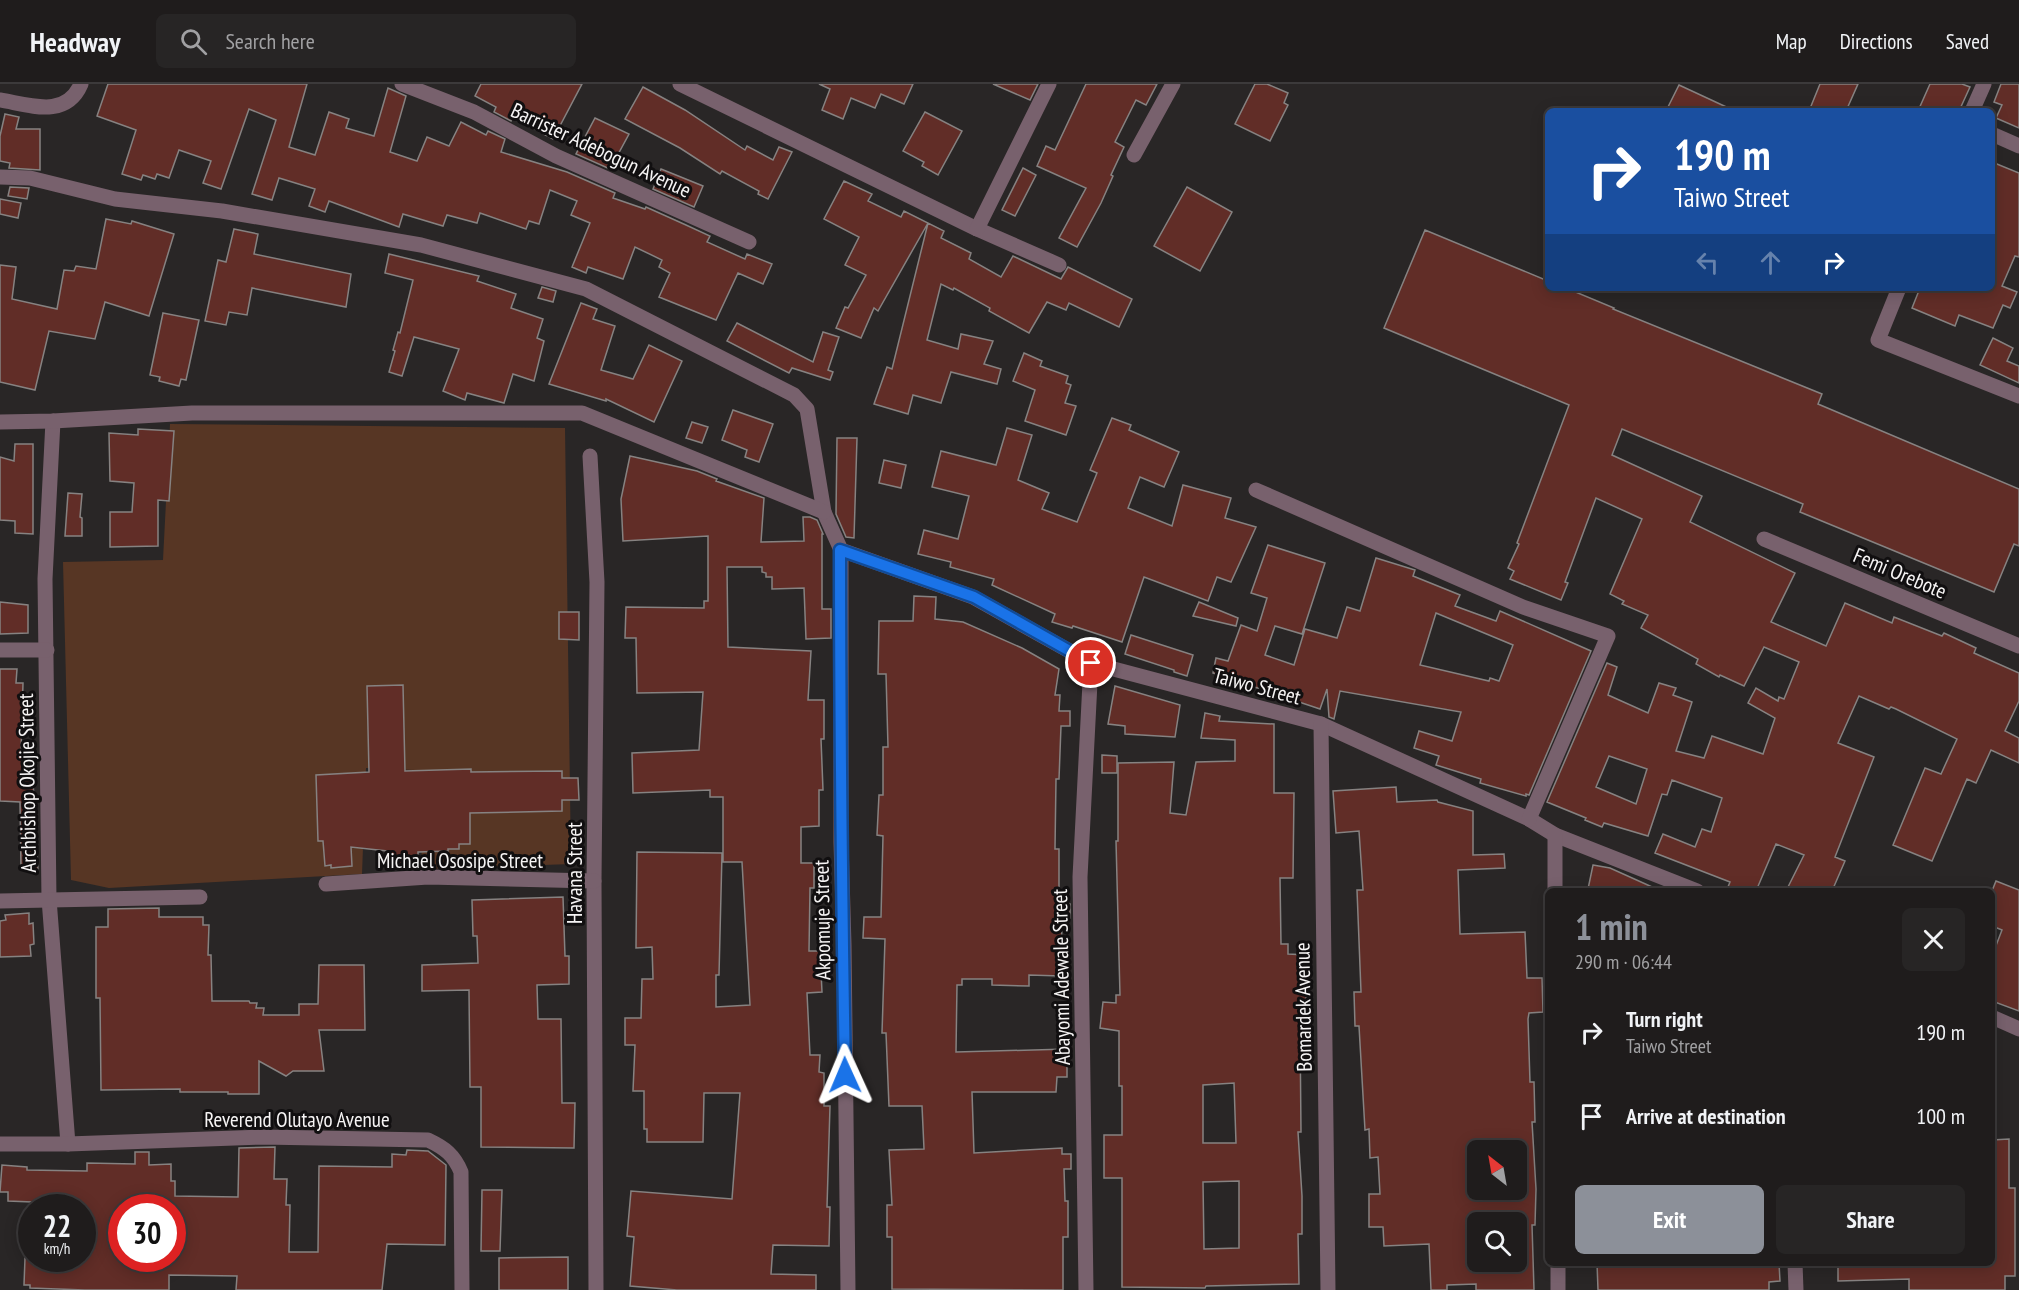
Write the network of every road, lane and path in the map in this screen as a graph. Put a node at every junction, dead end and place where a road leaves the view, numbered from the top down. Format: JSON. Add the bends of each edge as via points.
{"nodes":[{"id":1,"x":81,"y":84,"type":"edge"},
{"id":2,"x":402,"y":84,"type":"edge"},
{"id":3,"x":680,"y":84,"type":"edge"},
{"id":4,"x":1049,"y":84,"type":"edge"},
{"id":5,"x":1173,"y":84,"type":"edge"},
{"id":6,"x":1984,"y":84,"type":"edge"},
{"id":7,"x":0,"y":100,"type":"edge"},
{"id":8,"x":1973,"y":108,"type":"edge"},
{"id":9,"x":1995,"y":135,"type":"edge"},
{"id":10,"x":2019,"y":146,"type":"edge"},
{"id":11,"x":1134,"y":155,"type":"dead end"},
{"id":12,"x":0,"y":177,"type":"edge"},
{"id":13,"x":977,"y":229,"type":"junction"},
{"id":14,"x":749,"y":242,"type":"dead end"},
{"id":15,"x":1059,"y":265,"type":"dead end"},
{"id":16,"x":1898,"y":291,"type":"edge"},
{"id":17,"x":2019,"y":396,"type":"edge"},
{"id":18,"x":53,"y":421,"type":"junction"},
{"id":19,"x":0,"y":422,"type":"edge"},
{"id":20,"x":590,"y":456,"type":"dead end"},
{"id":21,"x":1256,"y":490,"type":"dead end"},
{"id":22,"x":824,"y":512,"type":"junction"},
{"id":23,"x":1764,"y":539,"type":"dead end"},
{"id":24,"x":840,"y":550,"type":"junction"},
{"id":25,"x":2019,"y":646,"type":"edge"},
{"id":26,"x":0,"y":650,"type":"edge"},
{"id":27,"x":47,"y":650,"type":"junction"},
{"id":28,"x":1091,"y":663,"type":"junction"},
{"id":29,"x":1321,"y":724,"type":"junction"},
{"id":30,"x":1529,"y":819,"type":"junction"},
{"id":31,"x":1555,"y":835,"type":"junction"},
{"id":32,"x":594,"y":881,"type":"junction"},
{"id":33,"x":326,"y":884,"type":"dead end"},
{"id":34,"x":1555,"y":888,"type":"edge"},
{"id":35,"x":1689,"y":888,"type":"edge"},
{"id":36,"x":200,"y":897,"type":"dead end"},
{"id":37,"x":49,"y":899,"type":"junction"},
{"id":38,"x":0,"y":901,"type":"edge"},
{"id":39,"x":1995,"y":1018,"type":"edge"},
{"id":40,"x":2019,"y":1029,"type":"edge"},
{"id":41,"x":0,"y":1144,"type":"edge"},
{"id":42,"x":68,"y":1144,"type":"junction"},
{"id":43,"x":1558,"y":1266,"type":"edge"},
{"id":44,"x":1796,"y":1266,"type":"edge"},
{"id":45,"x":462,"y":1290,"type":"edge"},
{"id":46,"x":596,"y":1290,"type":"edge"},
{"id":47,"x":848,"y":1290,"type":"edge"},
{"id":48,"x":1086,"y":1290,"type":"edge"},
{"id":49,"x":1328,"y":1290,"type":"edge"},
{"id":50,"x":1558,"y":1290,"type":"edge"},
{"id":51,"x":1796,"y":1290,"type":"edge"}],
"edges":[{"from":1,"to":7,"type":"street","via":[[77,94],[62,105],[48,108]]},
{"from":2,"to":14,"type":"street","name":"Barrister Adebogun Avenue","via":[[474,112],[556,156]]},
{"from":3,"to":13,"type":"street"},
{"from":4,"to":13,"type":"street"},
{"from":5,"to":11,"type":"street"},
{"from":6,"to":8,"type":"street"},
{"from":9,"to":10,"type":"street"},
{"from":12,"to":22,"type":"street","via":[[30,178],[115,199],[222,211],[421,245],[586,289],[794,395],[807,409]]},
{"from":13,"to":15,"type":"street"},
{"from":16,"to":17,"type":"street","via":[[1878,339]]},
{"from":18,"to":19,"type":"street"},
{"from":18,"to":22,"type":"street","via":[[192,413],[582,413]]},
{"from":18,"to":27,"type":"street","name":"Archbishop Okojie Street","via":[[45,579]]},
{"from":20,"to":32,"type":"street","name":"Havana Street","via":[[597,582]]},
{"from":21,"to":30,"type":"street","via":[[1523,607],[1608,636]]},
{"from":22,"to":24,"type":"street"},
{"from":23,"to":25,"type":"street","name":"Femi Orebote"},
{"from":24,"to":28,"type":"street","name":"Taiwo Street","via":[[974,597]]},
{"from":24,"to":47,"type":"street","name":"Akpomuje Street"},
{"from":26,"to":27,"type":"street"},
{"from":27,"to":37,"type":"street","name":"Archbishop Okojie Street"},
{"from":28,"to":29,"type":"street","name":"Taiwo Street"},
{"from":28,"to":48,"type":"street","name":"Abayomi Adewale Street","via":[[1080,877]]},
{"from":29,"to":30,"type":"street","name":"Taiwo Street"},
{"from":29,"to":49,"type":"street","name":"Bomardek Avenue"},
{"from":30,"to":31,"type":"street","name":"Taiwo Street"},
{"from":31,"to":34,"type":"street"},
{"from":31,"to":35,"type":"street","name":"Taiwo Street"},
{"from":32,"to":33,"type":"street","name":"Michael Ososipe Street","via":[[428,877]]},
{"from":32,"to":46,"type":"street","name":"Havana Street"},
{"from":36,"to":37,"type":"street"},
{"from":37,"to":38,"type":"street"},
{"from":37,"to":42,"type":"street","name":"Archbishop Okojie Street"},
{"from":39,"to":40,"type":"street"},
{"from":41,"to":42,"type":"street","name":"Reverend Olutayo Avenue"},
{"from":42,"to":45,"type":"street","name":"Reverend Olutayo Avenue","via":[[262,1137],[428,1140],[447,1149],[460,1172]]},
{"from":43,"to":50,"type":"street"},
{"from":44,"to":51,"type":"street"}]}
